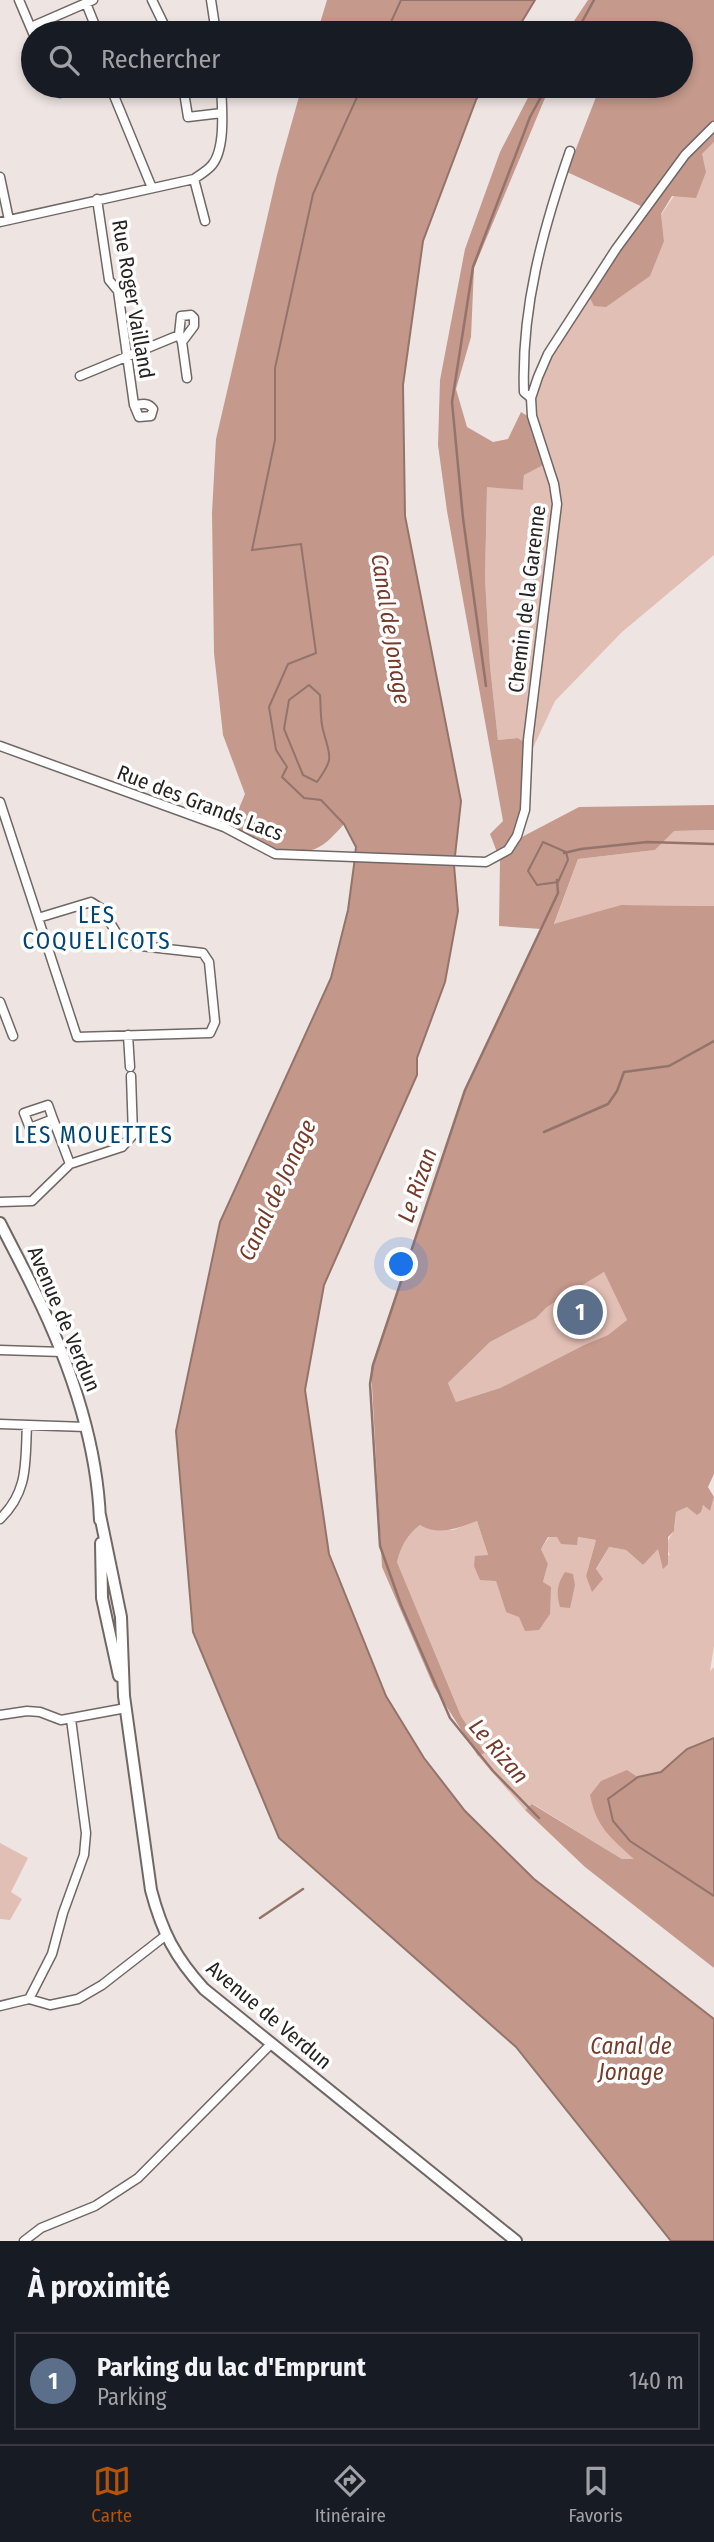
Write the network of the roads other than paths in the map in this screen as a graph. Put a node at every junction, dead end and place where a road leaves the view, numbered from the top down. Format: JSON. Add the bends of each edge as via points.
{"nodes":[{"id":1,"x":19,"y":0,"type":"edge"},
{"id":2,"x":152,"y":0,"type":"edge"},
{"id":3,"x":211,"y":0,"type":"edge"},
{"id":4,"x":89,"y":2,"type":"edge"},
{"id":5,"x":28,"y":21,"type":"edge"},
{"id":6,"x":50,"y":21,"type":"edge"},
{"id":7,"x":95,"y":21,"type":"edge"},
{"id":8,"x":162,"y":21,"type":"edge"},
{"id":9,"x":214,"y":21,"type":"edge"},
{"id":10,"x":115,"y":98,"type":"edge"},
{"id":11,"x":185,"y":98,"type":"edge"},
{"id":12,"x":221,"y":98,"type":"edge"},
{"id":13,"x":222,"y":113,"type":"junction"},
{"id":14,"x":714,"y":126,"type":"edge"},
{"id":15,"x":570,"y":151,"type":"dead end"},
{"id":16,"x":0,"y":177,"type":"edge"},
{"id":17,"x":194,"y":179,"type":"junction"},
{"id":18,"x":152,"y":188,"type":"junction"},
{"id":19,"x":97,"y":199,"type":"junction"},
{"id":20,"x":5,"y":221,"type":"edge"},
{"id":21,"x":205,"y":221,"type":"dead end"},
{"id":22,"x":127,"y":357,"type":"junction"},
{"id":23,"x":80,"y":376,"type":"dead end"},
{"id":24,"x":187,"y":378,"type":"dead end"},
{"id":25,"x":531,"y":398,"type":"junction"},
{"id":26,"x":134,"y":405,"type":"dead end"},
{"id":27,"x":0,"y":746,"type":"edge"},
{"id":28,"x":0,"y":802,"type":"edge"},
{"id":29,"x":478,"y":861,"type":"joint"},
{"id":30,"x":38,"y":918,"type":"junction"},
{"id":31,"x":0,"y":1002,"type":"edge"},
{"id":32,"x":128,"y":1035,"type":"junction"},
{"id":33,"x":13,"y":1036,"type":"dead end"},
{"id":34,"x":52,"y":1119,"type":"dead end"},
{"id":35,"x":70,"y":1164,"type":"junction"},
{"id":36,"x":0,"y":1202,"type":"edge"},
{"id":37,"x":0,"y":1225,"type":"edge"},
{"id":38,"x":0,"y":1350,"type":"edge"},
{"id":39,"x":62,"y":1352,"type":"junction"},
{"id":40,"x":0,"y":1424,"type":"edge"},
{"id":41,"x":27,"y":1425,"type":"junction"},
{"id":42,"x":86,"y":1427,"type":"junction"},
{"id":43,"x":0,"y":1519,"type":"edge"},
{"id":44,"x":126,"y":1708,"type":"junction"},
{"id":45,"x":0,"y":1715,"type":"edge"},
{"id":46,"x":71,"y":1719,"type":"junction"},
{"id":47,"x":165,"y":1936,"type":"junction"},
{"id":48,"x":29,"y":1999,"type":"junction"},
{"id":49,"x":0,"y":2006,"type":"edge"},
{"id":50,"x":271,"y":2044,"type":"junction"},
{"id":51,"x":24,"y":2241,"type":"edge"},
{"id":52,"x":516,"y":2241,"type":"edge"}],
"edges":[{"from":1,"to":5,"type":"street"},
{"from":2,"to":8,"type":"street"},
{"from":3,"to":9,"type":"street"},
{"from":4,"to":6,"type":"street"},
{"from":4,"to":7,"type":"street"},
{"from":10,"to":18,"type":"street"},
{"from":11,"to":13,"type":"street","via":[[188,117]]},
{"from":12,"to":13,"type":"street"},
{"from":13,"to":17,"type":"street","via":[[217,155]]},
{"from":14,"to":25,"type":"street","via":[[685,155],[616,249],[548,354]]},
{"from":15,"to":25,"type":"street","name":"Chemin de la Garenne","via":[[550,208],[526,322],[524,392]]},
{"from":16,"to":20,"type":"street"},
{"from":17,"to":18,"type":"street"},
{"from":17,"to":21,"type":"street"},
{"from":18,"to":19,"type":"street"},
{"from":19,"to":20,"type":"street"},
{"from":19,"to":22,"type":"street","name":"Rue Roger Vailland","via":[[109,280],[118,290]]},
{"from":22,"to":23,"type":"street"},
{"from":22,"to":24,"type":"street","via":[[180,338]]},
{"from":22,"to":26,"type":"street","name":"Rue Roger Vailland"},
{"from":25,"to":29,"type":"street","name":"Chemin de la Garenne","via":[[557,504],[528,740],[525,810],[508,850],[486,862]]},
{"from":27,"to":29,"type":"street","name":"Rue des Grands Lacs","via":[[224,827],[275,854]]},
{"from":28,"to":30,"type":"street"},
{"from":30,"to":32,"type":"street","via":[[77,1037]]},
{"from":30,"to":32,"type":"street","via":[[91,902],[102,909],[123,944],[203,953],[209,962],[215,1022],[210,1033]]},
{"from":31,"to":33,"type":"street"},
{"from":32,"to":35,"type":"street","via":[[133,1135],[122,1147]]},
{"from":34,"to":35,"type":"street"},
{"from":35,"to":36,"type":"street","via":[[32,1201]]},
{"from":37,"to":39,"type":"main road","name":"Avenue de Verdun"},
{"from":38,"to":39,"type":"street"},
{"from":39,"to":42,"type":"main road","name":"Avenue de Verdun"},
{"from":40,"to":41,"type":"street"},
{"from":41,"to":42,"type":"street"},
{"from":41,"to":43,"type":"street","via":[[24,1478],[18,1498]]},
{"from":42,"to":44,"type":"main road","name":"Avenue de Verdun","via":[[121,1617]]},
{"from":44,"to":46,"type":"street"},
{"from":44,"to":47,"type":"main road","name":"Avenue de Verdun","via":[[150,1890]]},
{"from":45,"to":46,"type":"street","via":[[27,1711]]},
{"from":46,"to":48,"type":"street","via":[[86,1833],[84,1855],[52,1954]]},
{"from":47,"to":48,"type":"street","via":[[78,1999],[50,2005]]},
{"from":47,"to":50,"type":"main road","name":"Avenue de Verdun","via":[[204,1989]]},
{"from":48,"to":49,"type":"street"},
{"from":50,"to":51,"type":"street","via":[[138,2178],[95,2206],[41,2228]]},
{"from":50,"to":52,"type":"main road","name":"Avenue de Verdun"}]}
